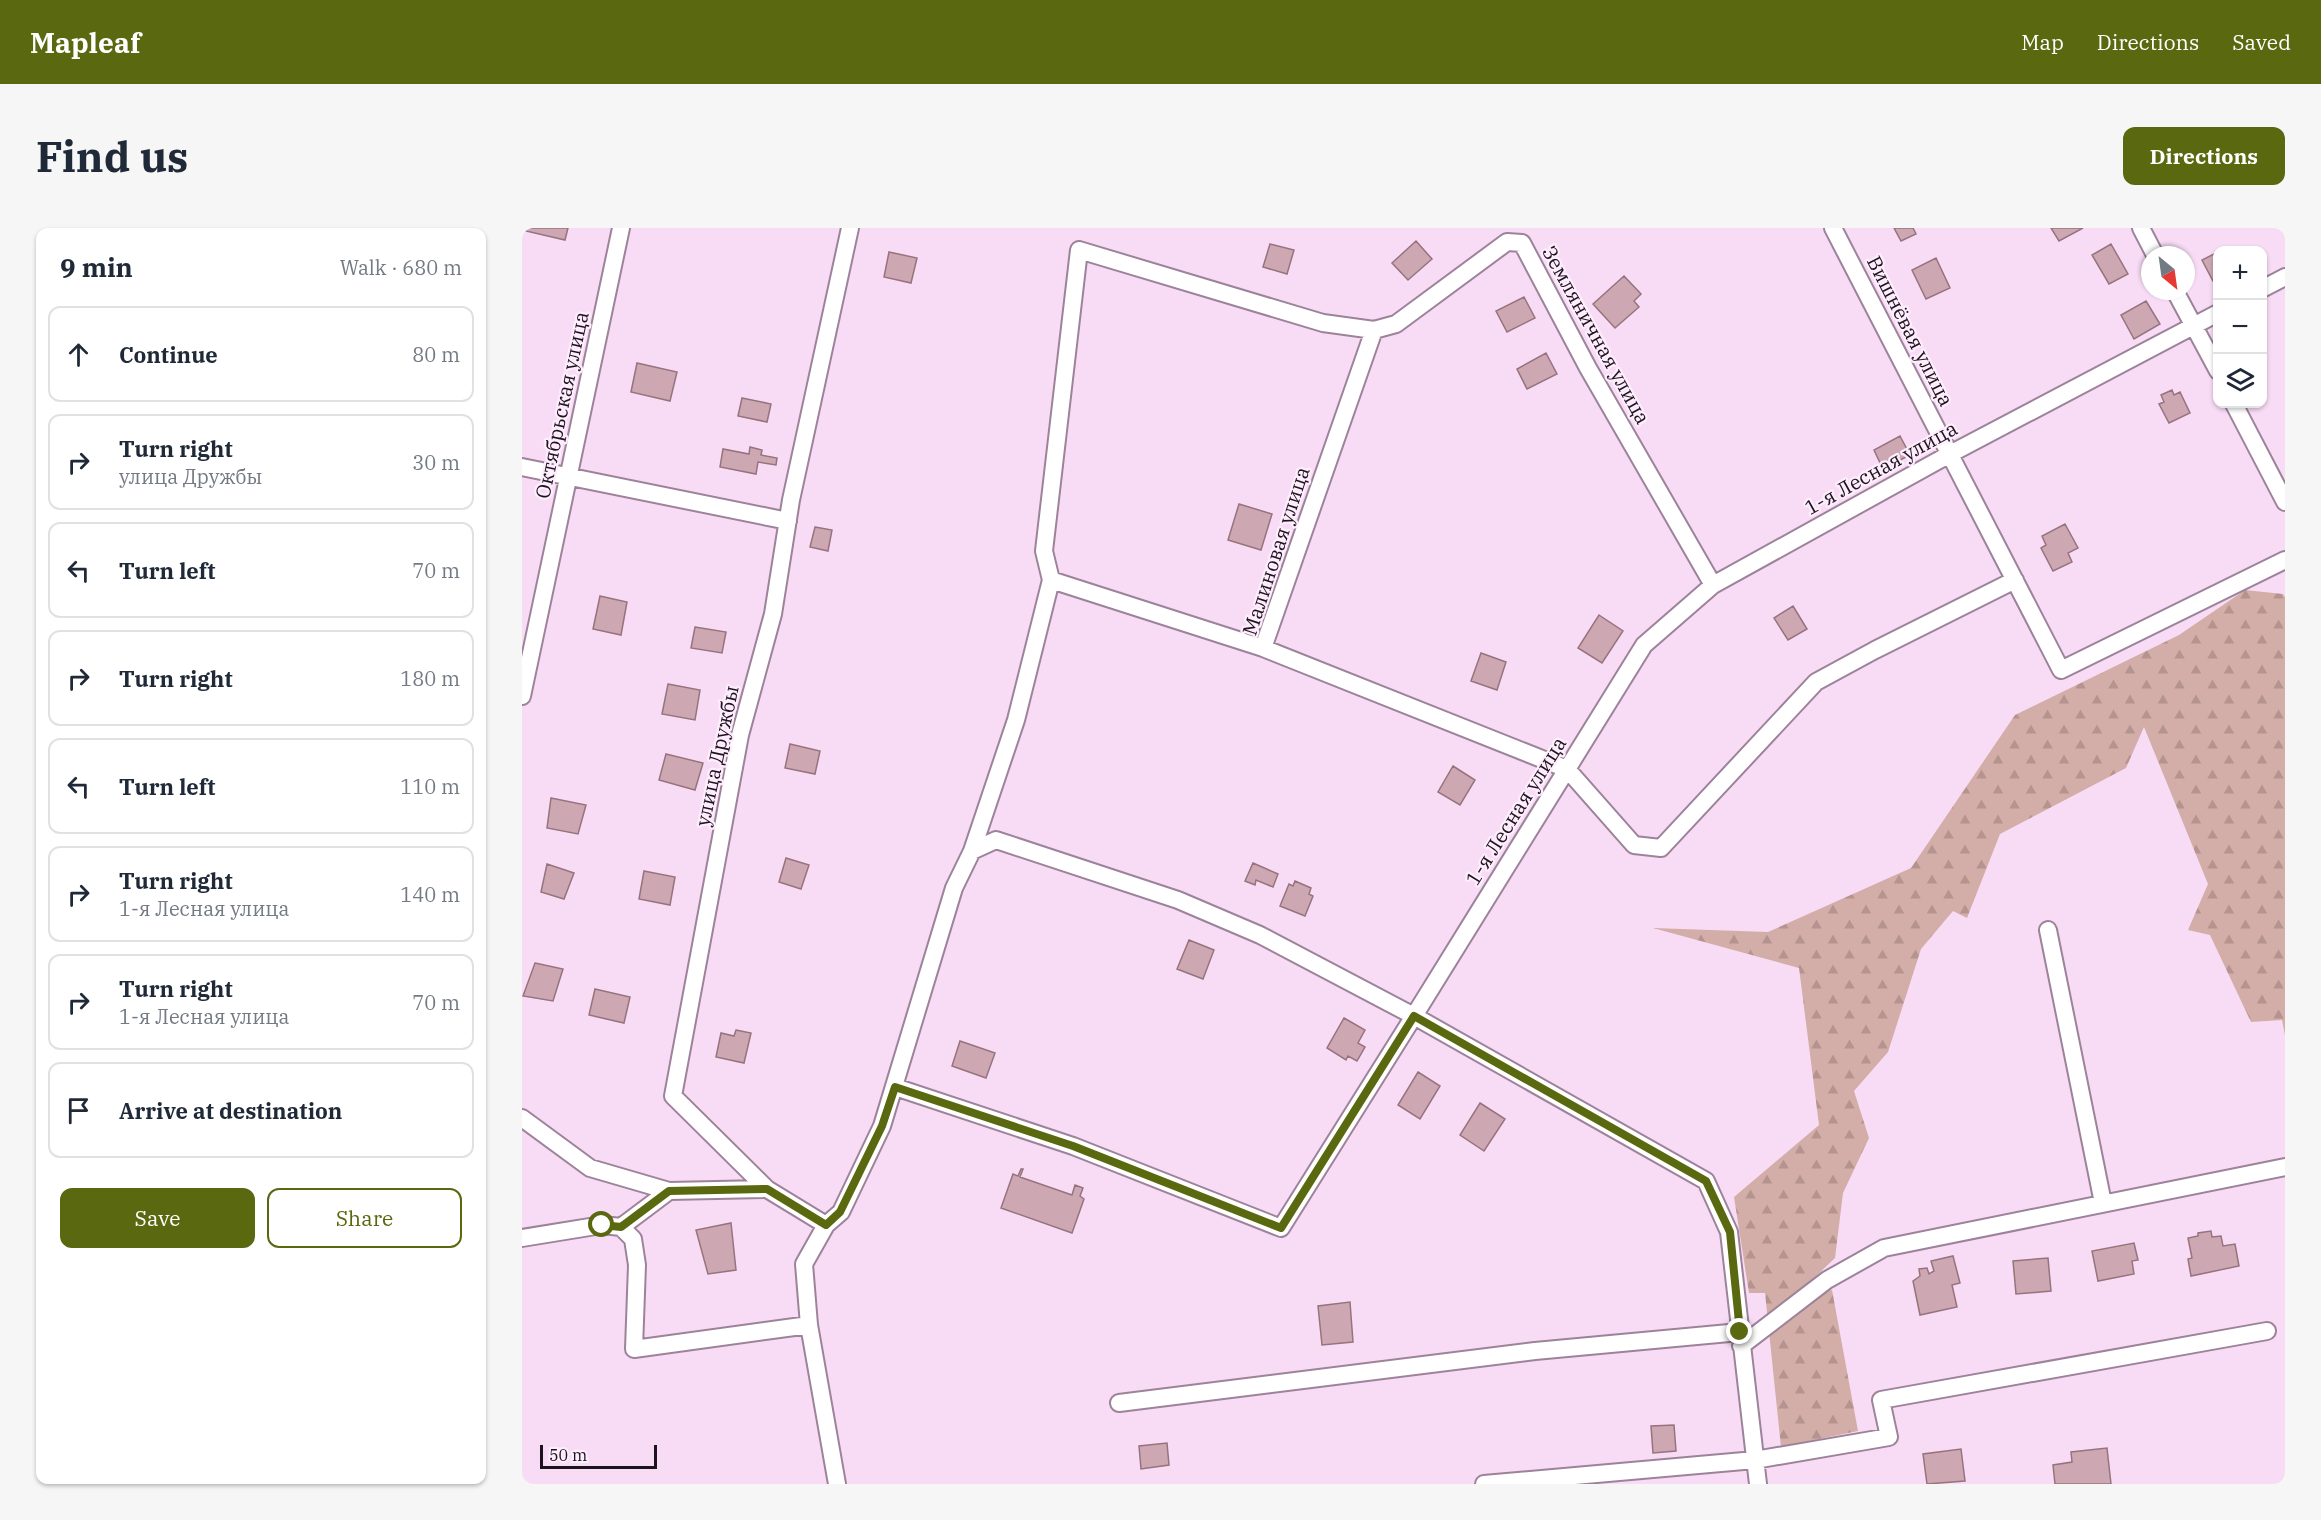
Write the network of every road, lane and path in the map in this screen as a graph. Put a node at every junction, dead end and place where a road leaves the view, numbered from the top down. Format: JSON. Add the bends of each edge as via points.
{"nodes":[{"id":1,"x":621,"y":228,"type":"edge"},
{"id":2,"x":850,"y":228,"type":"edge"},
{"id":3,"x":1833,"y":228,"type":"edge"},
{"id":4,"x":2141,"y":228,"type":"edge"},
{"id":5,"x":2151,"y":246,"type":"edge"},
{"id":6,"x":2285,"y":277,"type":"edge"},
{"id":7,"x":2267,"y":286,"type":"edge"},
{"id":8,"x":2180,"y":300,"type":"edge"},
{"id":9,"x":2213,"y":315,"type":"edge"},
{"id":10,"x":2194,"y":326,"type":"junction"},
{"id":11,"x":1374,"y":330,"type":"junction"},
{"id":12,"x":2213,"y":363,"type":"edge"},
{"id":13,"x":2236,"y":408,"type":"edge"},
{"id":14,"x":1950,"y":454,"type":"junction"},
{"id":15,"x":522,"y":467,"type":"edge"},
{"id":16,"x":568,"y":477,"type":"junction"},
{"id":17,"x":2285,"y":502,"type":"edge"},
{"id":18,"x":788,"y":521,"type":"junction"},
{"id":19,"x":2285,"y":560,"type":"edge"},
{"id":20,"x":1051,"y":580,"type":"junction"},
{"id":21,"x":2014,"y":580,"type":"junction"},
{"id":22,"x":1713,"y":585,"type":"junction"},
{"id":23,"x":1263,"y":648,"type":"junction"},
{"id":24,"x":522,"y":696,"type":"edge"},
{"id":25,"x":1567,"y":769,"type":"junction"},
{"id":26,"x":972,"y":851,"type":"junction"},
{"id":27,"x":2048,"y":930,"type":"dead end"},
{"id":28,"x":1414,"y":1016,"type":"junction"},
{"id":29,"x":895,"y":1087,"type":"junction"},
{"id":30,"x":522,"y":1118,"type":"edge"},
{"id":31,"x":2285,"y":1167,"type":"edge"},
{"id":32,"x":767,"y":1189,"type":"junction"},
{"id":33,"x":669,"y":1191,"type":"junction"},
{"id":34,"x":2103,"y":1203,"type":"junction"},
{"id":35,"x":826,"y":1225,"type":"junction"},
{"id":36,"x":621,"y":1227,"type":"junction"},
{"id":37,"x":522,"y":1238,"type":"edge"},
{"id":38,"x":809,"y":1324,"type":"junction"},
{"id":39,"x":2267,"y":1331,"type":"dead end"},
{"id":40,"x":1740,"y":1339,"type":"junction"},
{"id":41,"x":1119,"y":1402,"type":"dead end"},
{"id":42,"x":1755,"y":1460,"type":"junction"},
{"id":43,"x":837,"y":1484,"type":"edge"},
{"id":44,"x":1484,"y":1484,"type":"edge"},
{"id":45,"x":1758,"y":1484,"type":"edge"}],
"edges":[{"from":1,"to":16,"type":"street","name":"Октябрьская улица"},
{"from":2,"to":18,"type":"street","name":"улица Дружбы"},
{"from":3,"to":14,"type":"street","name":"Вишнёвая улица"},
{"from":4,"to":5,"type":"street"},
{"from":6,"to":7,"type":"street"},
{"from":8,"to":10,"type":"street"},
{"from":9,"to":10,"type":"street","name":"1-я Лесная улица"},
{"from":10,"to":12,"type":"street"},
{"from":10,"to":14,"type":"street","name":"1-я Лесная улица"},
{"from":11,"to":20,"type":"street","name":"Земляничная улица","via":[[1323,323],[1079,250],[1044,551]]},
{"from":11,"to":22,"type":"street","name":"Земляничная улица","via":[[1396,324],[1507,242],[1522,243],[1588,368]]},
{"from":11,"to":23,"type":"street","name":"Малиновая улица"},
{"from":13,"to":17,"type":"street"},
{"from":14,"to":21,"type":"street","name":"Вишнёвая улица"},
{"from":14,"to":22,"type":"street","name":"1-я Лесная улица"},
{"from":15,"to":16,"type":"street"},
{"from":16,"to":18,"type":"street"},
{"from":16,"to":24,"type":"street","name":"Октябрьская улица"},
{"from":18,"to":32,"type":"street","name":"улица Дружбы","via":[[773,615],[740,735],[673,1096]]},
{"from":19,"to":21,"type":"street","name":"Вишнёвая улица","via":[[2061,670]]},
{"from":20,"to":23,"type":"street"},
{"from":20,"to":26,"type":"street","via":[[1016,720]]},
{"from":21,"to":25,"type":"street","via":[[1816,682],[1661,848],[1634,845]]},
{"from":22,"to":25,"type":"street","name":"1-я Лесная улица","via":[[1644,645]]},
{"from":23,"to":25,"type":"street","name":"Малиновая улица"},
{"from":25,"to":28,"type":"street","name":"1-я Лесная улица"},
{"from":26,"to":28,"type":"street","via":[[996,840],[1178,900],[1260,935]]},
{"from":26,"to":29,"type":"street","via":[[954,888]]},
{"from":27,"to":34,"type":"street"},
{"from":28,"to":29,"type":"street","name":"1-я Лесная улица","via":[[1281,1228],[1073,1146]]},
{"from":28,"to":40,"type":"street","via":[[1706,1181],[1730,1232]]},
{"from":29,"to":35,"type":"street","via":[[882,1126],[840,1212]]},
{"from":30,"to":33,"type":"street","via":[[590,1168]]},
{"from":31,"to":34,"type":"street"},
{"from":32,"to":33,"type":"street"},
{"from":32,"to":35,"type":"street","name":"улица Дружбы"},
{"from":33,"to":36,"type":"street"},
{"from":34,"to":40,"type":"street","via":[[1884,1248],[1827,1280]]},
{"from":35,"to":38,"type":"street","via":[[804,1264]]},
{"from":36,"to":37,"type":"street","via":[[602,1225]]},
{"from":36,"to":38,"type":"street","via":[[633,1239],[637,1265],[634,1349]]},
{"from":38,"to":43,"type":"street"},
{"from":39,"to":42,"type":"street","via":[[1881,1400],[1889,1437]]},
{"from":40,"to":41,"type":"street","via":[[1535,1351]]},
{"from":40,"to":42,"type":"street"},
{"from":42,"to":44,"type":"street"},
{"from":42,"to":45,"type":"street"}]}
